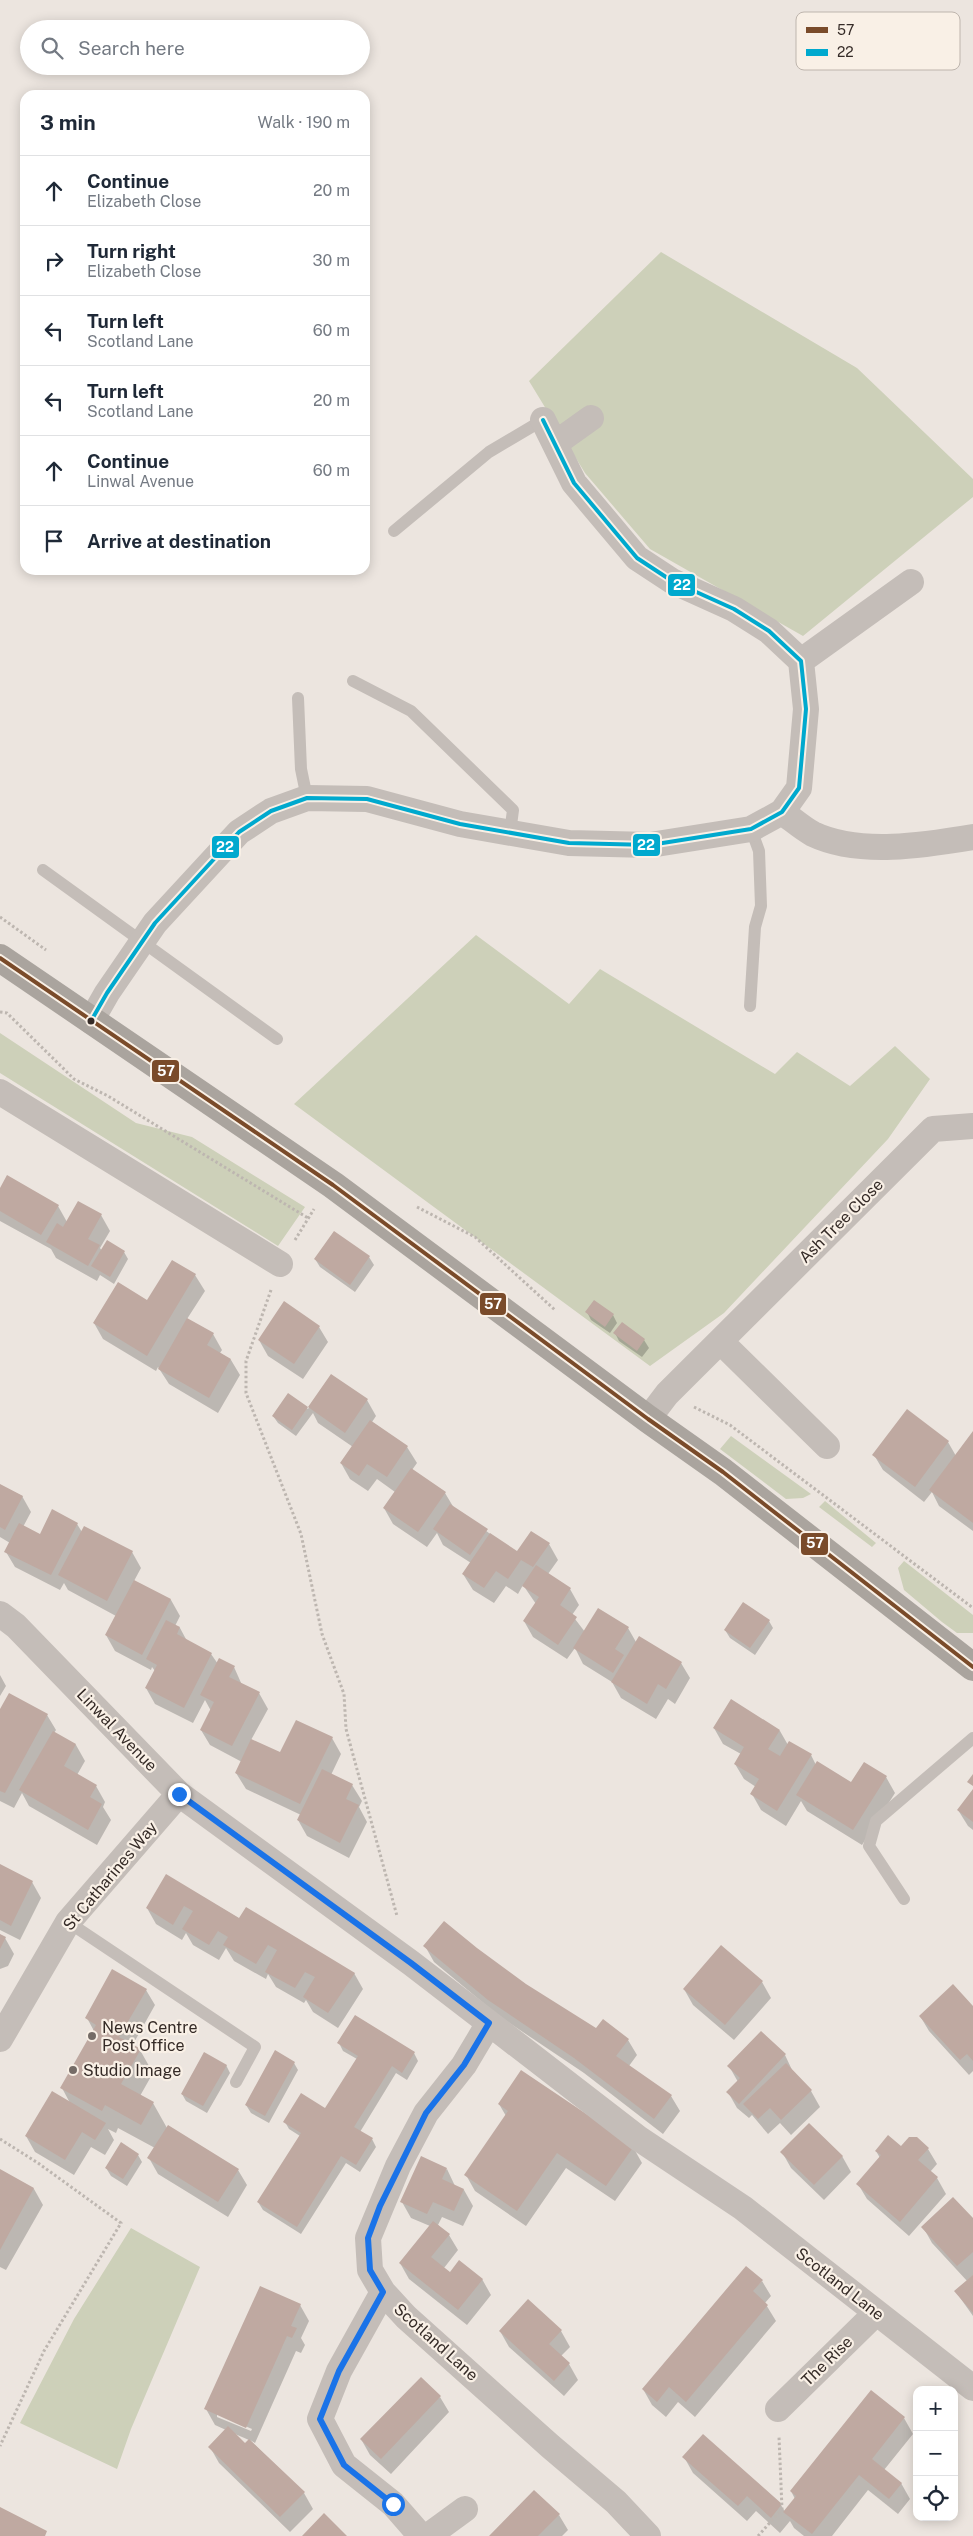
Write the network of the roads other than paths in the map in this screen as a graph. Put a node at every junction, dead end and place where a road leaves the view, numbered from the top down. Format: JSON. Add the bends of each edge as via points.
{"nodes":[{"id":1,"x":591,"y":418,"type":"dead end"},
{"id":2,"x":543,"y":420,"type":"joint"},
{"id":3,"x":556,"y":443,"type":"junction"},
{"id":4,"x":394,"y":531,"type":"dead end"},
{"id":5,"x":911,"y":582,"type":"dead end"},
{"id":6,"x":801,"y":661,"type":"junction"},
{"id":7,"x":353,"y":681,"type":"dead end"},
{"id":8,"x":298,"y":698,"type":"dead end"},
{"id":9,"x":307,"y":798,"type":"junction"},
{"id":10,"x":782,"y":812,"type":"junction"},
{"id":11,"x":751,"y":829,"type":"junction"},
{"id":12,"x":510,"y":834,"type":"junction"},
{"id":13,"x":973,"y":837,"type":"edge"},
{"id":14,"x":43,"y":870,"type":"dead end"},
{"id":15,"x":143,"y":940,"type":"junction"},
{"id":16,"x":0,"y":958,"type":"edge"},
{"id":17,"x":750,"y":1006,"type":"dead end"},
{"id":18,"x":91,"y":1021,"type":"junction"},
{"id":19,"x":276,"y":1039,"type":"dead end"},
{"id":20,"x":0,"y":1092,"type":"edge"},
{"id":21,"x":973,"y":1126,"type":"edge"},
{"id":22,"x":280,"y":1264,"type":"road end"},
{"id":23,"x":720,"y":1341,"type":"junction"},
{"id":24,"x":648,"y":1419,"type":"junction"},
{"id":25,"x":827,"y":1446,"type":"dead end"},
{"id":26,"x":0,"y":1614,"type":"edge"},
{"id":27,"x":973,"y":1667,"type":"edge"},
{"id":28,"x":973,"y":1738,"type":"edge"},
{"id":29,"x":179,"y":1794,"type":"junction"},
{"id":30,"x":904,"y":1899,"type":"dead end"},
{"id":31,"x":68,"y":1922,"type":"junction"},
{"id":32,"x":411,"y":1963,"type":"joint"},
{"id":33,"x":489,"y":2023,"type":"junction"},
{"id":34,"x":0,"y":2039,"type":"edge"},
{"id":35,"x":236,"y":2082,"type":"dead end"},
{"id":36,"x":383,"y":2292,"type":"junction"},
{"id":37,"x":876,"y":2313,"type":"junction"},
{"id":38,"x":973,"y":2388,"type":"edge"},
{"id":39,"x":778,"y":2409,"type":"road end"},
{"id":40,"x":466,"y":2509,"type":"dead end"},
{"id":41,"x":421,"y":2536,"type":"edge"},
{"id":42,"x":428,"y":2536,"type":"edge"},
{"id":43,"x":648,"y":2536,"type":"edge"}],
"edges":[{"from":1,"to":3,"type":"street"},
{"from":2,"to":3,"type":"street"},
{"from":2,"to":4,"type":"lane","via":[[489,452]]},
{"from":3,"to":6,"type":"street","via":[[574,483],[637,558],[672,582],[734,609],[769,631]]},
{"from":5,"to":6,"type":"street"},
{"from":6,"to":10,"type":"street","via":[[806,709],[799,788]]},
{"from":7,"to":12,"type":"lane","via":[[410,711],[472,770],[513,810]]},
{"from":8,"to":9,"type":"lane","via":[[301,769]]},
{"from":9,"to":12,"type":"street","via":[[367,799]]},
{"from":9,"to":15,"type":"street","via":[[271,811],[239,832]]},
{"from":10,"to":11,"type":"street"},
{"from":10,"to":13,"type":"street","via":[[813,834],[852,845],[916,847]]},
{"from":11,"to":12,"type":"street","via":[[650,845],[570,843]]},
{"from":11,"to":17,"type":"lane","via":[[758,851],[761,906],[755,927]]},
{"from":14,"to":15,"type":"lane"},
{"from":15,"to":18,"type":"street"},
{"from":15,"to":19,"type":"lane"},
{"from":16,"to":18,"type":"highway"},
{"from":18,"to":24,"type":"highway","via":[[333,1185]]},
{"from":20,"to":22,"type":"street"},
{"from":21,"to":23,"type":"street","name":"Ash Tree Close","via":[[933,1129]]},
{"from":23,"to":24,"type":"street","name":"Ash Tree Close","via":[[667,1394]]},
{"from":23,"to":25,"type":"street"},
{"from":24,"to":27,"type":"highway","via":[[723,1472]]},
{"from":26,"to":29,"type":"street","name":"Linwal Avenue","via":[[16,1626]]},
{"from":28,"to":30,"type":"lane","via":[[876,1821],[869,1846]]},
{"from":29,"to":31,"type":"street","name":"St Catharines Way"},
{"from":29,"to":32,"type":"street","name":"Linwal Avenue"},
{"from":31,"to":34,"type":"street","name":"St Catharines Way"},
{"from":31,"to":35,"type":"lane","via":[[254,2048]]},
{"from":32,"to":33,"type":"street","name":"Scotland Lane"},
{"from":33,"to":36,"type":"street","name":"Scotland Lane","via":[[464,2065],[426,2113],[380,2206],[368,2238],[370,2270]]},
{"from":33,"to":37,"type":"street","name":"Scotland Lane","via":[[638,2138],[743,2208]]},
{"from":36,"to":41,"type":"street","via":[[339,2371],[320,2419],[344,2465],[393,2504]]},
{"from":36,"to":43,"type":"street","name":"Scotland Lane","via":[[406,2317],[616,2502]]},
{"from":37,"to":38,"type":"street","name":"Scotland Lane"},
{"from":37,"to":39,"type":"street","name":"The Rise"},
{"from":40,"to":42,"type":"street"}]}
